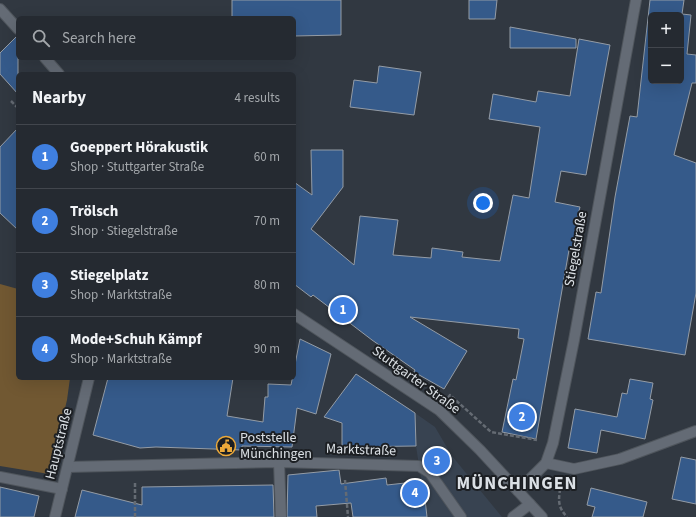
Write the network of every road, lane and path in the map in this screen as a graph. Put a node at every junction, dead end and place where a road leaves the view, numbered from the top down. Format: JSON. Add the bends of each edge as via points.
{"nodes":[{"id":1,"x":636,"y":0,"type":"edge"},
{"id":2,"x":0,"y":9,"type":"edge"},
{"id":3,"x":16,"y":27,"type":"edge"},
{"id":4,"x":47,"y":60,"type":"edge"},
{"id":5,"x":57,"y":72,"type":"edge"},
{"id":6,"x":11,"y":101,"type":"dead end"},
{"id":7,"x":16,"y":106,"type":"edge"},
{"id":8,"x":296,"y":315,"type":"edge"},
{"id":9,"x":89,"y":380,"type":"edge"},
{"id":10,"x":447,"y":399,"type":"dead end"},
{"id":11,"x":696,"y":431,"type":"edge"},
{"id":12,"x":553,"y":443,"type":"junction"},
{"id":13,"x":279,"y":462,"type":"junction"},
{"id":14,"x":344,"y":463,"type":"junction"},
{"id":15,"x":546,"y":463,"type":"junction"},
{"id":16,"x":68,"y":467,"type":"junction"},
{"id":17,"x":135,"y":467,"type":"junction"},
{"id":18,"x":564,"y":468,"type":"junction"},
{"id":19,"x":0,"y":477,"type":"edge"},
{"id":20,"x":62,"y":489,"type":"junction"},
{"id":21,"x":518,"y":491,"type":"junction"},
{"id":22,"x":530,"y":504,"type":"junction"},
{"id":23,"x":55,"y":517,"type":"edge"},
{"id":24,"x":135,"y":517,"type":"edge"},
{"id":25,"x":281,"y":517,"type":"edge"},
{"id":26,"x":348,"y":517,"type":"edge"},
{"id":27,"x":461,"y":517,"type":"edge"},
{"id":28,"x":513,"y":517,"type":"edge"},
{"id":29,"x":542,"y":517,"type":"edge"},
{"id":30,"x":568,"y":517,"type":"edge"}],
"edges":[{"from":1,"to":12,"type":"street","name":"Stiegelstraße"},
{"from":2,"to":3,"type":"street"},
{"from":4,"to":5,"type":"street"},
{"from":6,"to":7,"type":"path"},
{"from":8,"to":21,"type":"street","name":"Stuttgarter Straße","via":[[439,410]]},
{"from":9,"to":16,"type":"street","name":"Hauptstraße"},
{"from":10,"to":12,"type":"path","via":[[450,395],[491,432]]},
{"from":11,"to":18,"type":"street","via":[[620,459],[574,469]]},
{"from":12,"to":15,"type":"street","name":"Stiegelstraße"},
{"from":13,"to":14,"type":"street","name":"Marktstraße"},
{"from":13,"to":17,"type":"street","name":"Marktstraße"},
{"from":13,"to":25,"type":"street"},
{"from":14,"to":26,"type":"path"},
{"from":14,"to":27,"type":"street","name":"Marktstraße","via":[[419,466],[430,473]]},
{"from":15,"to":18,"type":"street"},
{"from":15,"to":21,"type":"street","name":"Stiegelstraße"},
{"from":16,"to":17,"type":"street","name":"Marktstraße"},
{"from":16,"to":20,"type":"street","name":"Hauptstraße"},
{"from":17,"to":24,"type":"path"},
{"from":18,"to":30,"type":"path","via":[[559,499],[561,510]]},
{"from":19,"to":20,"type":"street"},
{"from":20,"to":23,"type":"street","name":"Hauptstraße"},
{"from":21,"to":22,"type":"street","name":"Stuttgarter Straße"},
{"from":22,"to":28,"type":"street"},
{"from":22,"to":29,"type":"street","name":"Stuttgarter Straße"}]}
